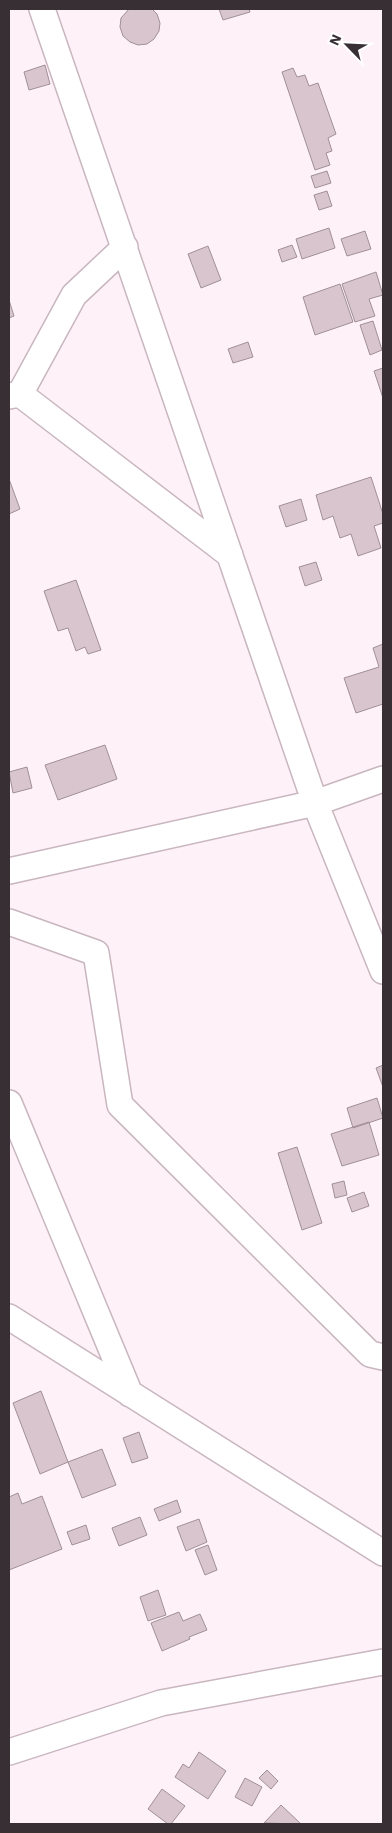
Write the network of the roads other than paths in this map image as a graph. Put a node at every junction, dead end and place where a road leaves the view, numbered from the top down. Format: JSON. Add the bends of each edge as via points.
{"nodes":[{"id":1,"x":42,"y":9,"type":"edge"},
{"id":2,"x":124,"y":247,"type":"junction"},
{"id":3,"x":14,"y":395,"type":"edge"},
{"id":4,"x":230,"y":555,"type":"junction"},
{"id":5,"x":383,"y":779,"type":"edge"},
{"id":6,"x":316,"y":803,"type":"junction"},
{"id":7,"x":9,"y":871,"type":"edge"},
{"id":8,"x":9,"y":922,"type":"edge"},
{"id":9,"x":383,"y":971,"type":"edge"},
{"id":10,"x":9,"y":1103,"type":"edge"},
{"id":11,"x":9,"y":1317,"type":"edge"},
{"id":12,"x":383,"y":1357,"type":"edge"},
{"id":13,"x":130,"y":1394,"type":"junction"},
{"id":14,"x":383,"y":1553,"type":"edge"},
{"id":15,"x":383,"y":1662,"type":"edge"},
{"id":16,"x":9,"y":1752,"type":"edge"}],
"edges":[{"from":1,"to":2,"type":"street"},
{"from":2,"to":3,"type":"street","via":[[74,295]]},
{"from":2,"to":4,"type":"street"},
{"from":3,"to":4,"type":"street"},
{"from":4,"to":6,"type":"street"},
{"from":5,"to":6,"type":"street"},
{"from":6,"to":7,"type":"street"},
{"from":6,"to":9,"type":"street"},
{"from":8,"to":12,"type":"street","via":[[96,953],[120,1105],[370,1354]]},
{"from":10,"to":13,"type":"street"},
{"from":11,"to":13,"type":"street"},
{"from":13,"to":14,"type":"street"},
{"from":15,"to":16,"type":"street","via":[[161,1703]]}]}
